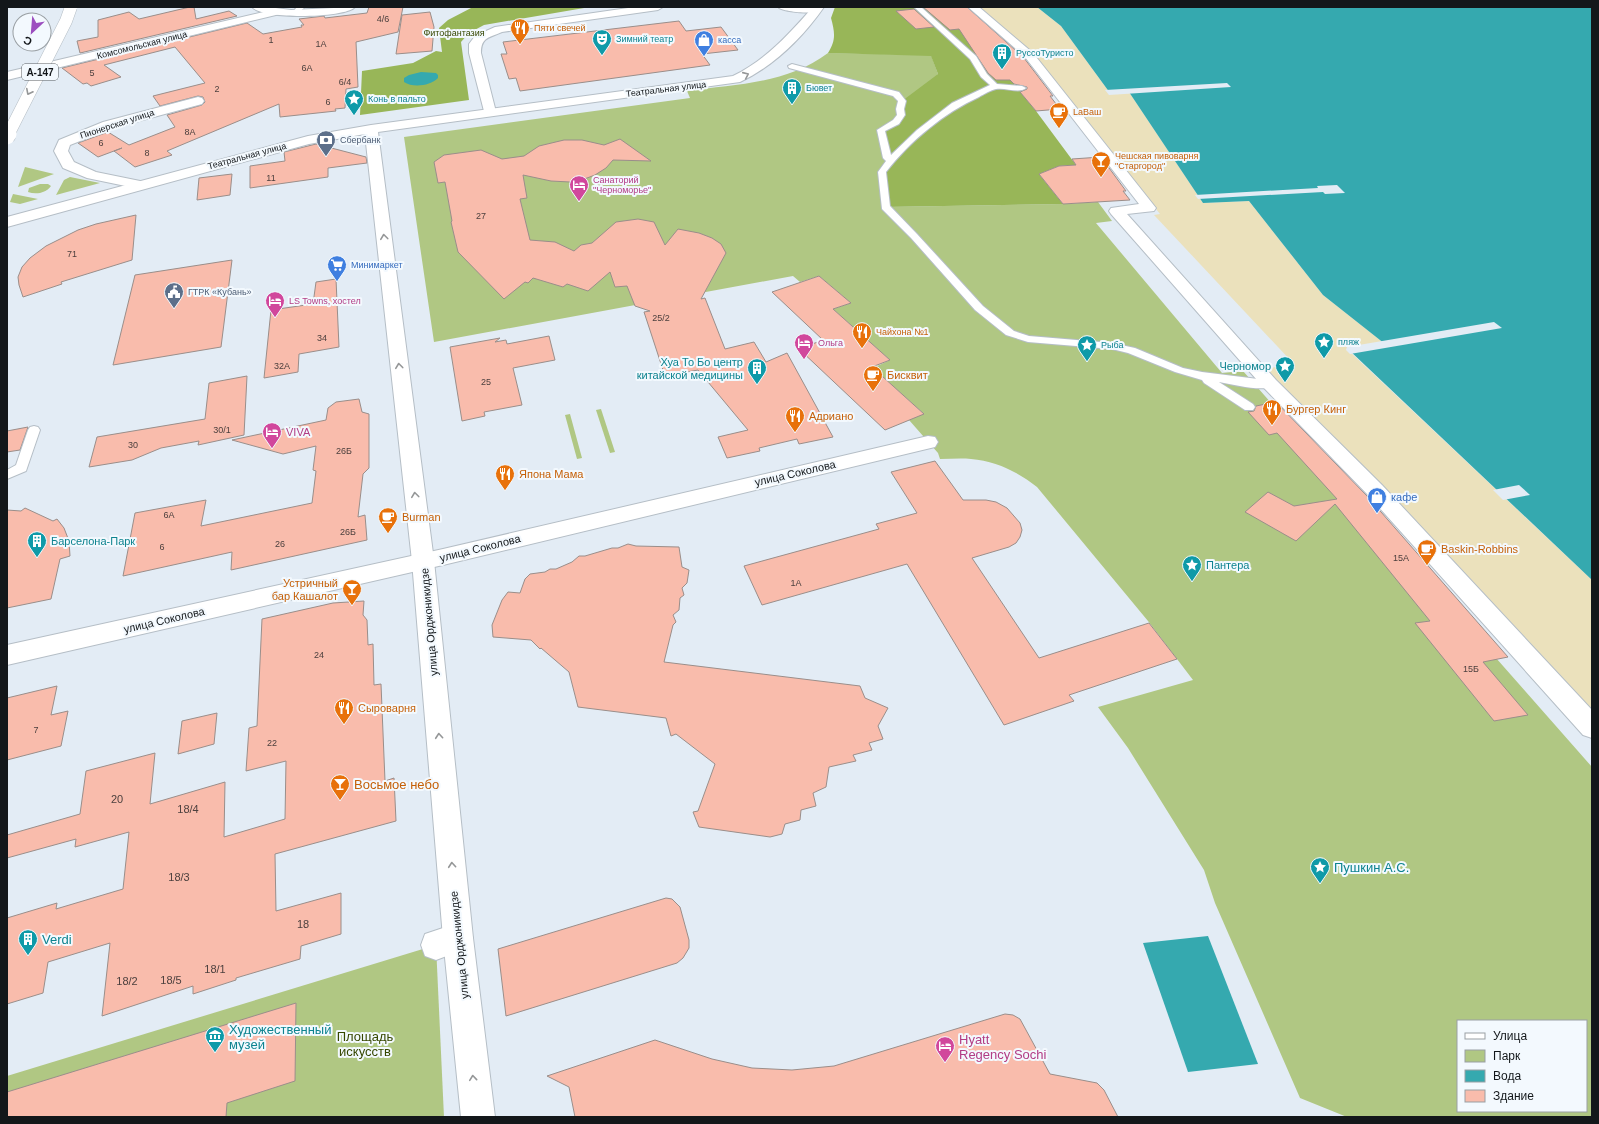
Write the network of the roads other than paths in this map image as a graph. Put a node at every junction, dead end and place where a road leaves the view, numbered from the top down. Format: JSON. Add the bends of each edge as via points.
{"nodes":[{"id":1,"x":71,"y":7,"type":"edge"},
{"id":2,"x":257,"y":7,"type":"edge"},
{"id":3,"x":350,"y":7,"type":"edge"},
{"id":4,"x":658,"y":7,"type":"edge"},
{"id":5,"x":784,"y":7,"type":"edge"},
{"id":6,"x":917,"y":7,"type":"edge"},
{"id":7,"x":973,"y":7,"type":"edge"},
{"id":8,"x":818,"y":9,"type":"edge"},
{"id":9,"x":299,"y":10,"type":"edge"},
{"id":10,"x":276,"y":12,"type":"junction"},
{"id":11,"x":792,"y":66,"type":"dead end"},
{"id":12,"x":7,"y":76,"type":"edge"},
{"id":13,"x":995,"y":86,"type":"junction"},
{"id":14,"x":1022,"y":88,"type":"dead end"},
{"id":15,"x":198,"y":101,"type":"dead end"},
{"id":16,"x":490,"y":112,"type":"junction"},
{"id":17,"x":371,"y":129,"type":"junction"},
{"id":18,"x":7,"y":137,"type":"edge"},
{"id":19,"x":891,"y":160,"type":"junction"},
{"id":20,"x":140,"y":185,"type":"junction"},
{"id":21,"x":7,"y":222,"type":"edge"},
{"id":22,"x":1202,"y":376,"type":"junction"},
{"id":23,"x":1270,"y":384,"type":"junction"},
{"id":24,"x":1249,"y":407,"type":"dead end"},
{"id":25,"x":34,"y":430,"type":"dead end"},
{"id":26,"x":928,"y":442,"type":"dead end"},
{"id":27,"x":7,"y":475,"type":"edge"},
{"id":28,"x":423,"y":562,"type":"junction"},
{"id":29,"x":7,"y":655,"type":"edge"},
{"id":30,"x":1592,"y":727,"type":"edge"},
{"id":31,"x":478,"y":1117,"type":"edge"}],
"edges":[{"from":1,"to":18,"type":"street","number":"А-147","one_way":true,"bridge":true},
{"from":2,"to":10,"type":"street"},
{"from":3,"to":9,"type":"street","via":[[326,11]]},
{"from":4,"to":16,"type":"street","via":[[499,29],[480,38],[475,44],[475,53]]},
{"from":5,"to":8,"type":"street","name":"Театральная улица"},
{"from":6,"to":13,"type":"lane","via":[[973,58]]},
{"from":7,"to":23,"type":"street","via":[[1029,55],[1041,70],[1149,208],[1116,211]]},
{"from":16,"to":8,"type":"street","name":"Театральная улица","one_way":true,"via":[[736,79],[774,56]]},
{"from":9,"to":10,"type":"street"},
{"from":10,"to":12,"type":"street","name":"Комсомольская улица"},
{"from":11,"to":19,"type":"lane","via":[[896,94],[902,101],[901,116],[896,122],[881,130],[887,158]]},
{"from":13,"to":14,"type":"lane"},
{"from":13,"to":19,"type":"lane","via":[[955,105],[920,132]]},
{"from":15,"to":20,"type":"street","name":"Пионерская улица","via":[[108,125],[64,143],[61,151],[68,165],[92,175]]},
{"from":16,"to":17,"type":"street","name":"Театральная улица"},
{"from":17,"to":20,"type":"street","name":"Театральная улица","via":[[308,140]]},
{"from":28,"to":17,"type":"street","name":"улица Орджоникидзе","one_way":true},
{"from":19,"to":22,"type":"lane","via":[[882,172],[885,207],[978,308],[1010,333],[1028,339],[1089,343],[1131,350],[1179,370]]},
{"from":20,"to":21,"type":"street","name":"Театральная улица"},
{"from":22,"to":23,"type":"lane"},
{"from":22,"to":24,"type":"lane"},
{"from":23,"to":30,"type":"street","via":[[1375,490]]},
{"from":25,"to":27,"type":"lane","via":[[21,468]]},
{"from":26,"to":28,"type":"street","name":"улица Соколова"},
{"from":28,"to":29,"type":"street","name":"улица Соколова"},
{"from":31,"to":28,"type":"street","name":"улица Орджоникидзе","one_way":true,"via":[[447,941]]}]}
